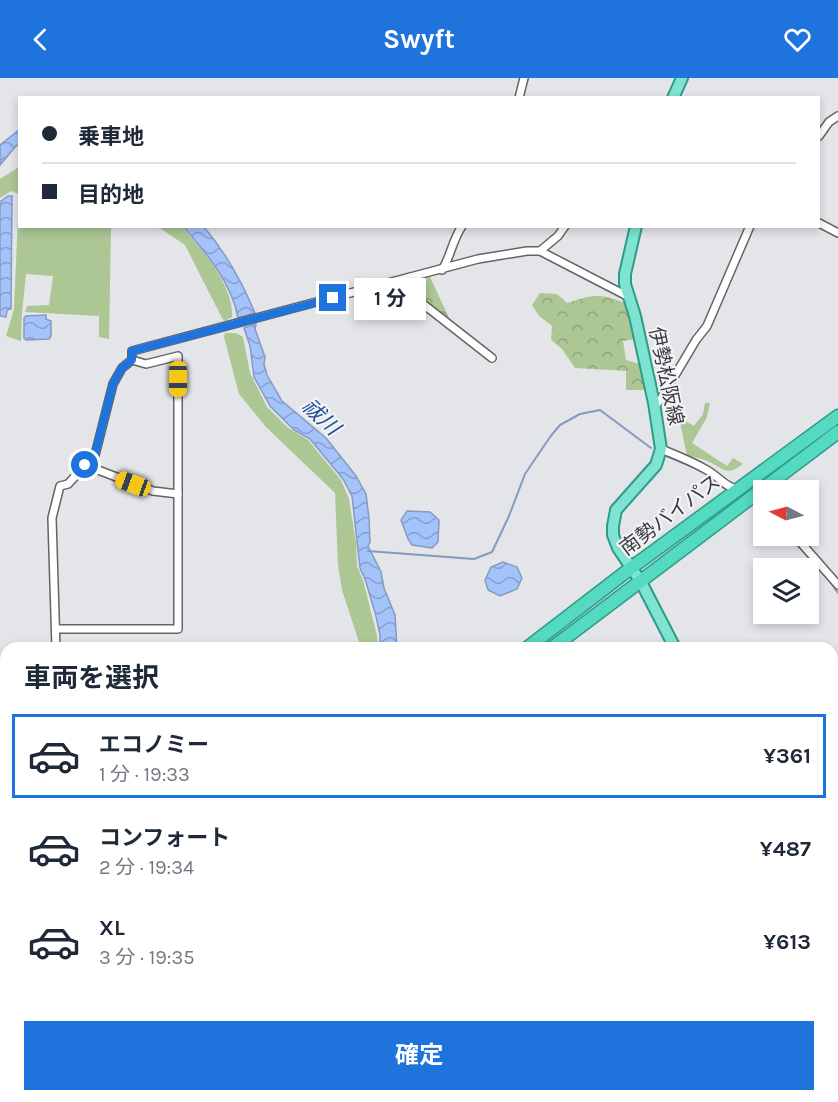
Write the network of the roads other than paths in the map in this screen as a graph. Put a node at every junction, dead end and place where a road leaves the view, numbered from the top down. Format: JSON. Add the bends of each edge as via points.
{"nodes":[{"id":1,"x":524,"y":78,"type":"edge"},
{"id":2,"x":682,"y":78,"type":"edge"},
{"id":3,"x":520,"y":96,"type":"edge"},
{"id":4,"x":674,"y":96,"type":"edge"},
{"id":5,"x":838,"y":116,"type":"edge"},
{"id":6,"x":820,"y":135,"type":"edge"},
{"id":7,"x":820,"y":224,"type":"edge"},
{"id":8,"x":461,"y":228,"type":"edge"},
{"id":9,"x":564,"y":228,"type":"edge"},
{"id":10,"x":636,"y":228,"type":"edge"},
{"id":11,"x":749,"y":228,"type":"edge"},
{"id":12,"x":838,"y":233,"type":"edge"},
{"id":13,"x":540,"y":251,"type":"junction"},
{"id":14,"x":442,"y":270,"type":"junction"},
{"id":15,"x":411,"y":277,"type":"junction"},
{"id":16,"x":627,"y":296,"type":"junction"},
{"id":17,"x":492,"y":358,"type":"dead end"},
{"id":18,"x":132,"y":360,"type":"junction"},
{"id":19,"x":655,"y":406,"type":"junction"},
{"id":20,"x":838,"y":416,"type":"edge"},
{"id":21,"x":838,"y":432,"type":"edge"},
{"id":22,"x":662,"y":449,"type":"junction"},
{"id":23,"x":85,"y":465,"type":"junction"},
{"id":24,"x":737,"y":489,"type":"junction"},
{"id":25,"x":178,"y":494,"type":"junction"},
{"id":26,"x":804,"y":546,"type":"edge"},
{"id":27,"x":631,"y":568,"type":"junction"},
{"id":28,"x":641,"y":582,"type":"junction"},
{"id":29,"x":838,"y":585,"type":"edge"},
{"id":30,"x":56,"y":628,"type":"junction"},
{"id":31,"x":56,"y":642,"type":"edge"},
{"id":32,"x":535,"y":642,"type":"edge"},
{"id":33,"x":560,"y":642,"type":"edge"},
{"id":34,"x":672,"y":642,"type":"edge"}],
"edges":[{"from":1,"to":3,"type":"street"},
{"from":2,"to":4,"type":"main road"},
{"from":5,"to":6,"type":"street"},
{"from":7,"to":12,"type":"street"},
{"from":8,"to":14,"type":"street"},
{"from":9,"to":13,"type":"street"},
{"from":10,"to":16,"type":"main road","name":"伊勢松阪線","via":[[625,274]]},
{"from":11,"to":19,"type":"street","via":[[706,326]]},
{"from":13,"to":14,"type":"street","via":[[478,259]]},
{"from":13,"to":16,"type":"street"},
{"from":14,"to":15,"type":"street"},
{"from":15,"to":17,"type":"street","via":[[423,304]]},
{"from":15,"to":18,"type":"street","via":[[132,351]]},
{"from":16,"to":19,"type":"main road","name":"伊勢松阪線"},
{"from":18,"to":23,"type":"street","via":[[113,384],[95,454]]},
{"from":18,"to":25,"type":"street","via":[[146,364],[178,356]]},
{"from":19,"to":22,"type":"main road","name":"伊勢松阪線"},
{"from":20,"to":24,"type":"highway","name":"南勢バイパス"},
{"from":21,"to":28,"type":"highway","name":"南勢バイパス","via":[[757,499]]},
{"from":22,"to":24,"type":"street"},
{"from":22,"to":27,"type":"main road","name":"伊勢松阪線","via":[[656,465],[616,510],[613,536]]},
{"from":23,"to":25,"type":"street","via":[[153,491]]},
{"from":23,"to":30,"type":"street","via":[[68,484],[60,486],[54,506]]},
{"from":24,"to":27,"type":"highway","name":"南勢バイパス"},
{"from":25,"to":30,"type":"street","via":[[178,629]]},
{"from":26,"to":29,"type":"street"},
{"from":27,"to":28,"type":"main road","name":"伊勢松阪線"},
{"from":27,"to":32,"type":"highway","name":"南勢バイパス"},
{"from":28,"to":33,"type":"highway","name":"南勢バイパス"},
{"from":28,"to":34,"type":"main road","name":"伊勢松阪線"},
{"from":30,"to":31,"type":"street"}]}
